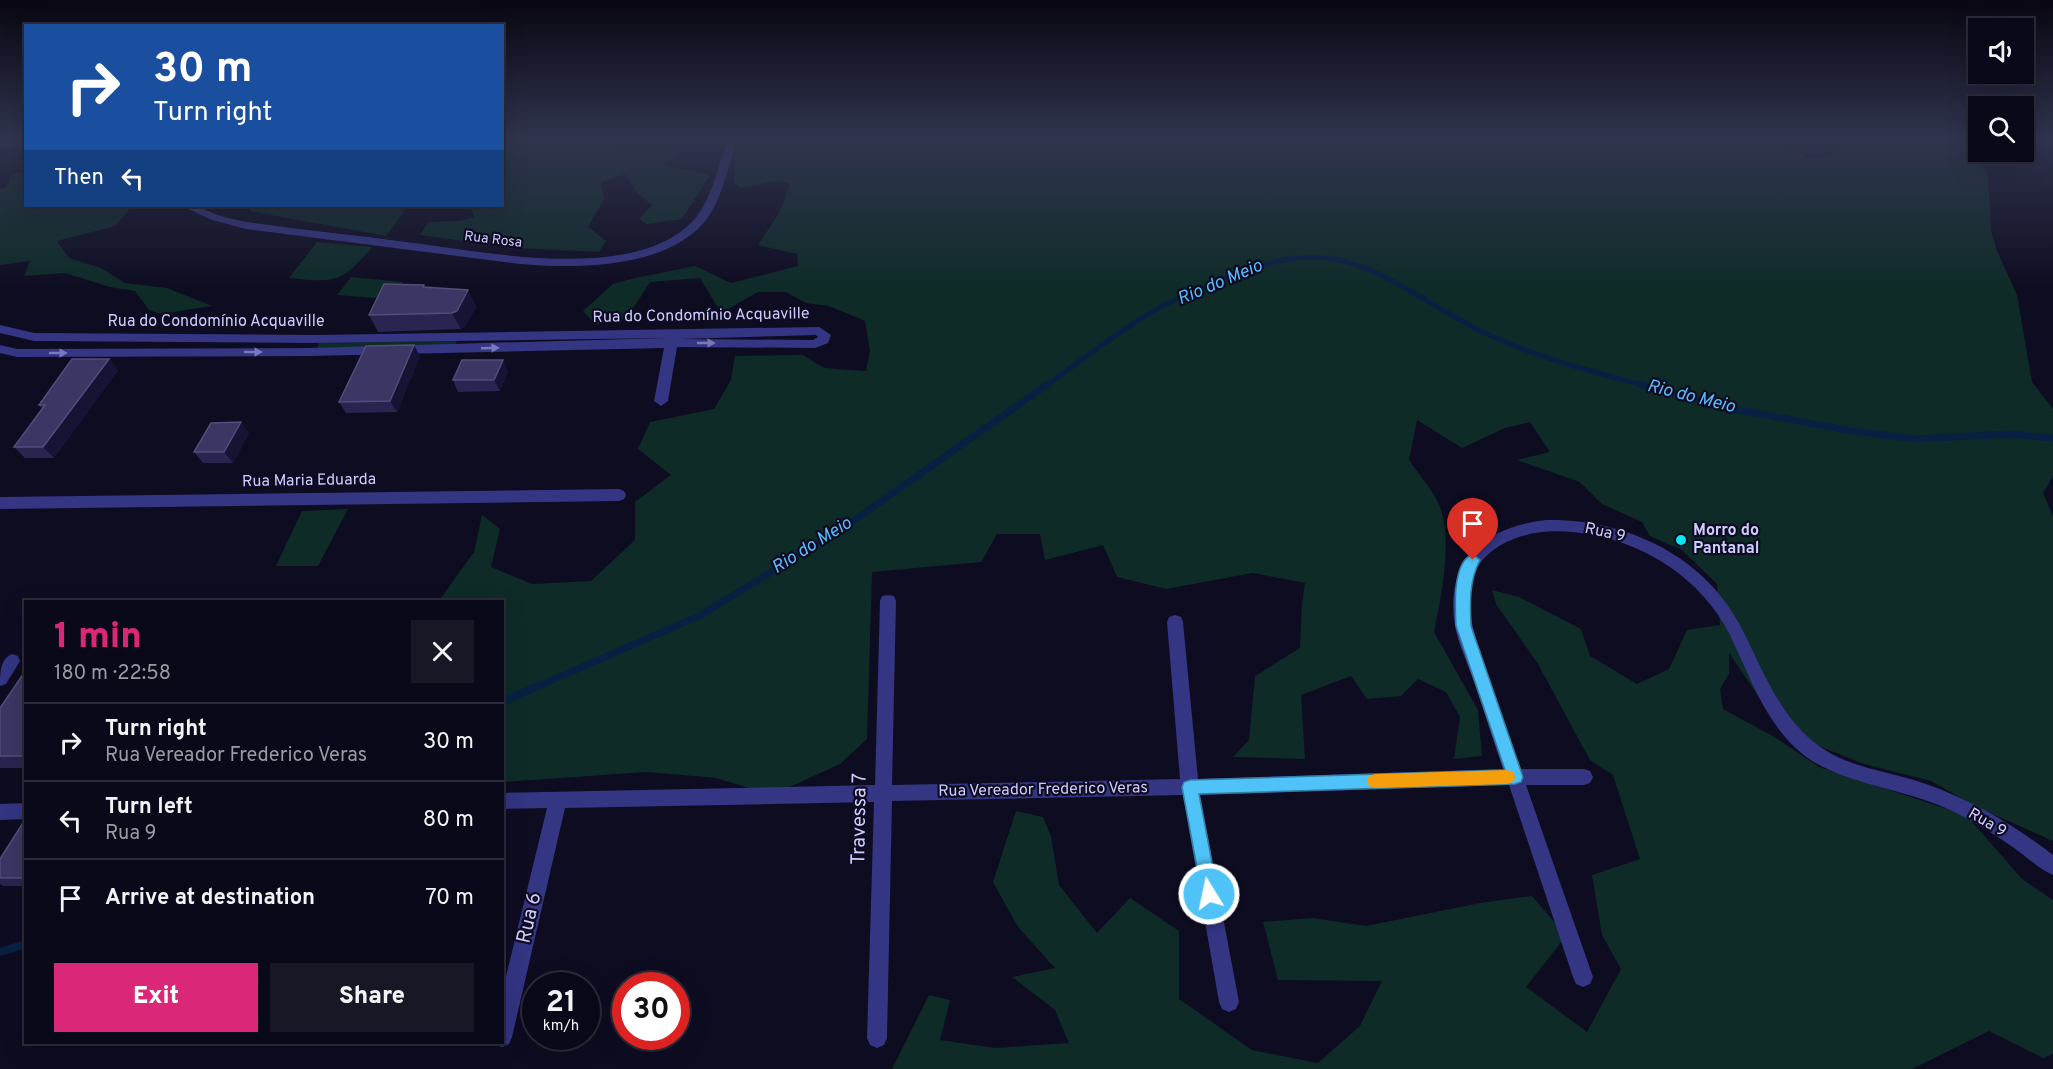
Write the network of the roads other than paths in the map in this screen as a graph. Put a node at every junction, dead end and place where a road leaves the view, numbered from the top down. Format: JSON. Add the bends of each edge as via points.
{"nodes":[{"id":1,"x":716,"y":189,"type":"edge"},
{"id":2,"x":190,"y":207,"type":"edge"},
{"id":3,"x":0,"y":329,"type":"edge"},
{"id":4,"x":137,"y":337,"type":"junction"},
{"id":5,"x":672,"y":338,"type":"junction"},
{"id":6,"x":315,"y":339,"type":"junction"},
{"id":7,"x":462,"y":343,"type":"junction"},
{"id":8,"x":0,"y":349,"type":"edge"},
{"id":9,"x":309,"y":352,"type":"junction"},
{"id":10,"x":127,"y":353,"type":"junction"},
{"id":11,"x":661,"y":401,"type":"dead end"},
{"id":12,"x":619,"y":495,"type":"dead end"},
{"id":13,"x":0,"y":502,"type":"edge"},
{"id":14,"x":888,"y":601,"type":"dead end"},
{"id":15,"x":1175,"y":622,"type":"dead end"},
{"id":16,"x":12,"y":661,"type":"dead end"},
{"id":17,"x":0,"y":679,"type":"edge"},
{"id":18,"x":1515,"y":777,"type":"junction"},
{"id":19,"x":1584,"y":777,"type":"dead end"},
{"id":20,"x":1190,"y":787,"type":"junction"},
{"id":21,"x":883,"y":793,"type":"junction"},
{"id":22,"x":558,"y":800,"type":"junction"},
{"id":23,"x":504,"y":801,"type":"edge"},
{"id":24,"x":0,"y":812,"type":"edge"},
{"id":25,"x":24,"y":812,"type":"edge"},
{"id":26,"x":2053,"y":866,"type":"edge"},
{"id":27,"x":1584,"y":976,"type":"dead end"},
{"id":28,"x":1229,"y":1002,"type":"dead end"},
{"id":29,"x":504,"y":1029,"type":"edge"},
{"id":30,"x":877,"y":1038,"type":"dead end"}],
"edges":[{"from":1,"to":2,"type":"street","name":"Rua Rosa","via":[[702,218],[686,232],[618,260],[581,263],[273,229],[227,221]]},
{"from":3,"to":4,"type":"street","name":"Rua do Condomínio Acquaville","via":[[34,337]]},
{"from":4,"to":6,"type":"street","name":"Rua do Condomínio Acquaville"},
{"from":4,"to":10,"type":"street"},
{"from":5,"to":5,"type":"street","name":"Rua do Condomínio Acquaville","one_way":true,"via":[[815,344],[824,340],[825,335],[819,331]]},
{"from":5,"to":7,"type":"street","name":"Rua do Condomínio Acquaville"},
{"from":5,"to":11,"type":"street"},
{"from":6,"to":7,"type":"street","name":"Rua do Condomínio Acquaville"},
{"from":6,"to":9,"type":"street"},
{"from":7,"to":9,"type":"street","name":"Rua do Condomínio Acquaville"},
{"from":8,"to":10,"type":"street","name":"Rua do Condomínio Acquaville","one_way":true,"via":[[17,353]]},
{"from":10,"to":9,"type":"street","name":"Rua do Condomínio Acquaville","one_way":true},
{"from":12,"to":13,"type":"street","name":"Rua Maria Eduarda"},
{"from":14,"to":21,"type":"street","name":"Travessa 7"},
{"from":15,"to":20,"type":"street"},
{"from":16,"to":17,"type":"street"},
{"from":18,"to":19,"type":"street","name":"Rua Vereador Frederico Veras"},
{"from":18,"to":20,"type":"street","name":"Rua Vereador Frederico Veras"},
{"from":18,"to":26,"type":"street","name":"Rua 9","via":[[1463,626],[1466,570],[1480,549],[1505,535],[1561,526],[1589,528],[1620,534],[1667,555],[1708,590],[1730,620],[1779,716],[1816,754],[1949,801]]},
{"from":18,"to":27,"type":"street","name":"Rua 9"},
{"from":20,"to":21,"type":"street","name":"Rua Vereador Frederico Veras"},
{"from":20,"to":28,"type":"street"},
{"from":21,"to":22,"type":"street","name":"Rua Vereador Frederico Veras"},
{"from":21,"to":30,"type":"street","name":"Travessa 7"},
{"from":22,"to":23,"type":"street","name":"Rua Vereador Frederico Veras"},
{"from":22,"to":29,"type":"street","name":"Rua 6"},
{"from":24,"to":25,"type":"street"}]}
